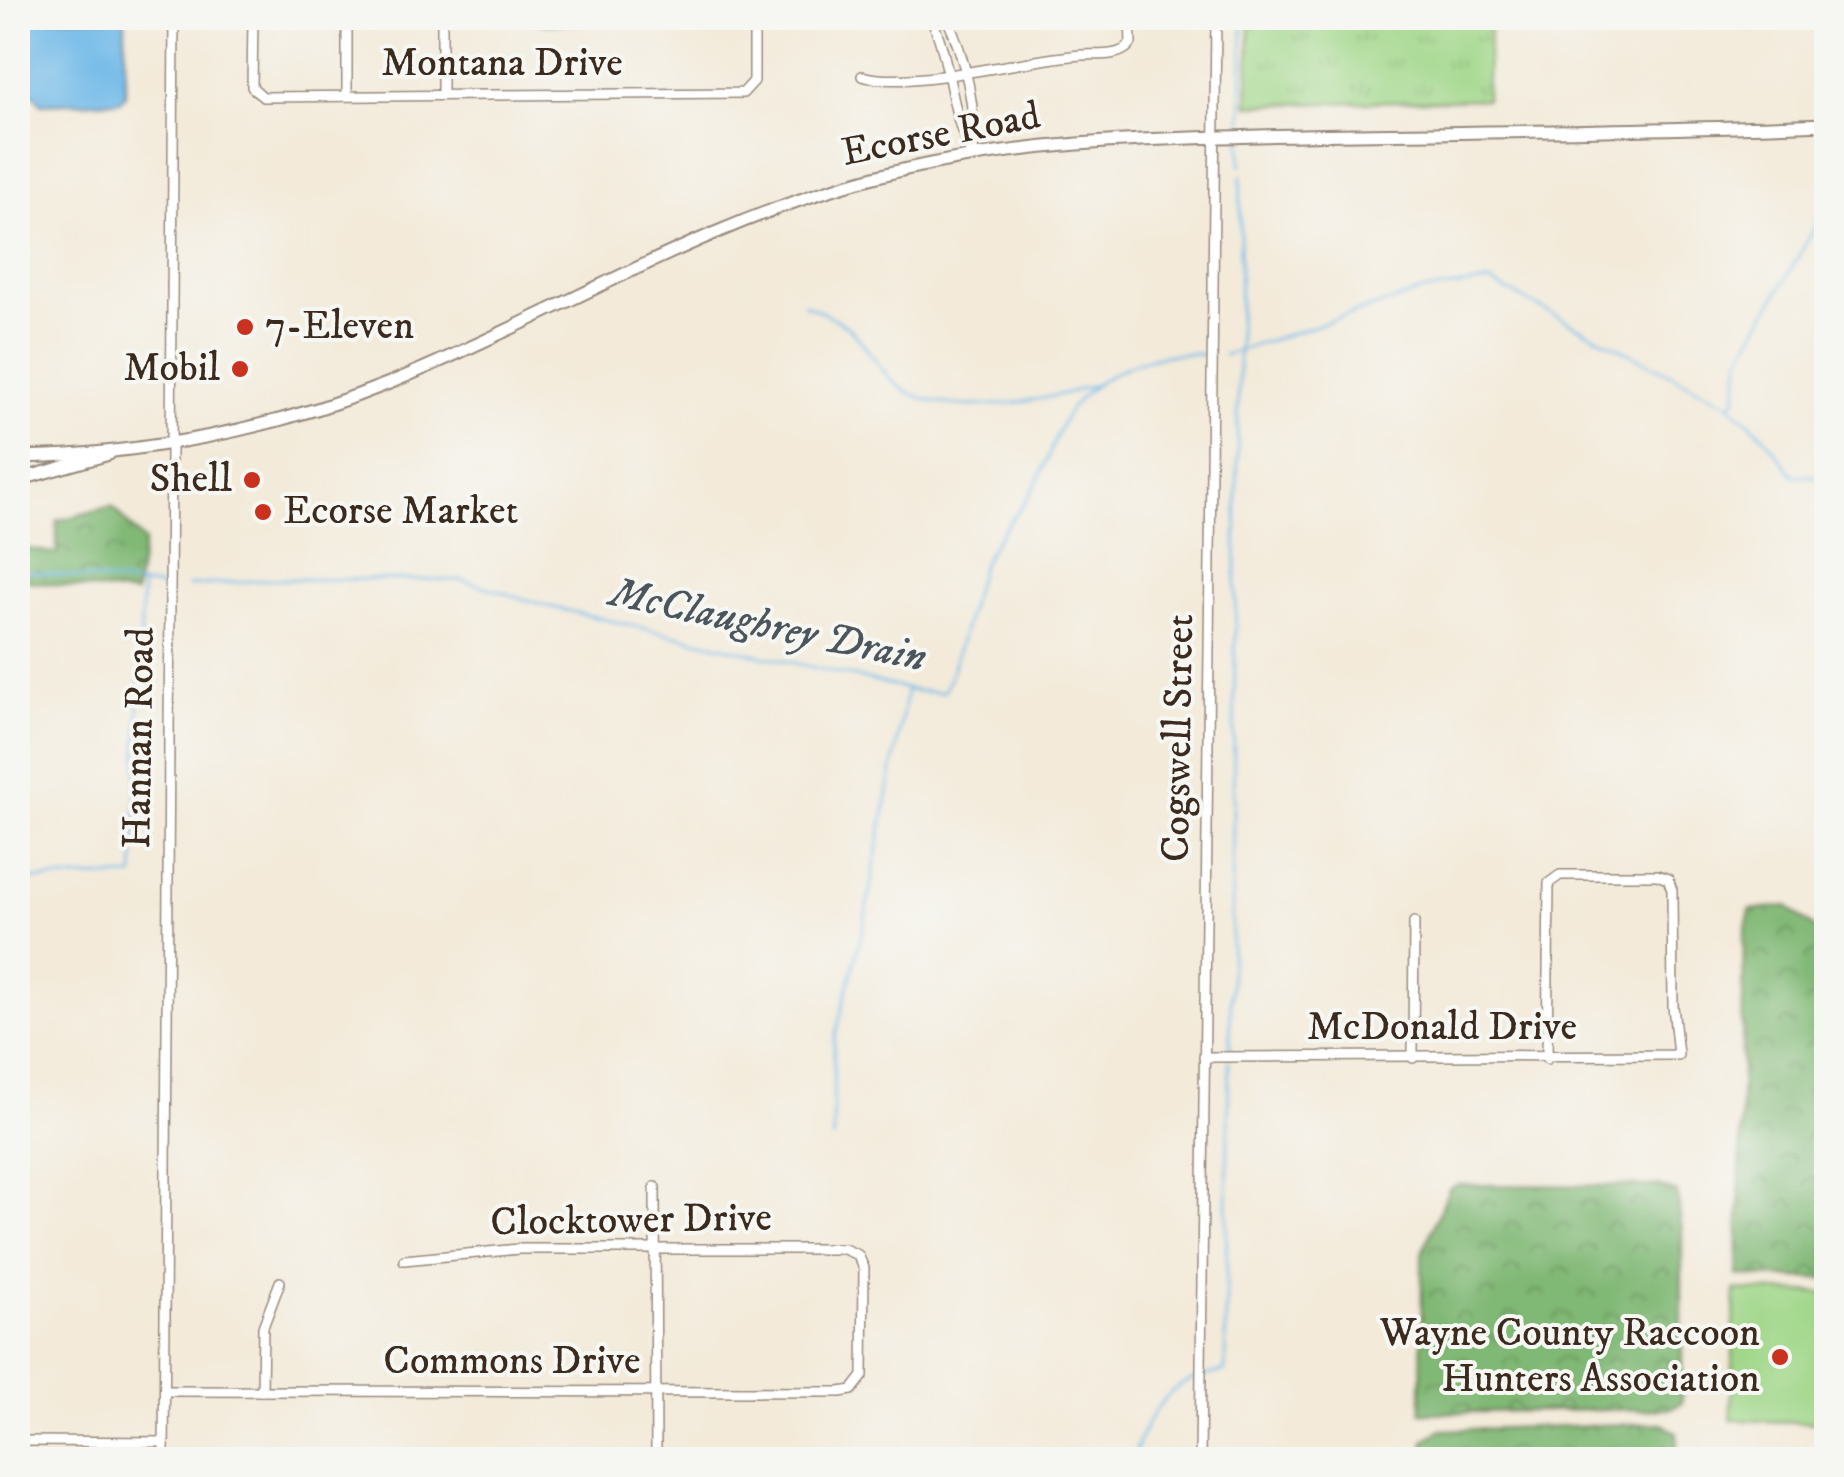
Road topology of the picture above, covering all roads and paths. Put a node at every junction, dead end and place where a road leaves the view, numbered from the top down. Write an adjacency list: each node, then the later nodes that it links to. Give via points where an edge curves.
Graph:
1 (174, 18): 18 (street, Hannan Road)
2 (253, 18): 14 (street, Montana Drive, via 256,94)
3 (347, 18): 14 (street)
4 (442, 18): 13 (street)
5 (754, 18): 13 (street, Montana Drive, via 749,91)
6 (931, 18): 11 (street)
7 (947, 18): 10 (street)
8 (1130, 18): 10 (street, via 1126,51)
9 (1216, 18): 16 (street, Cogswell Street)
10 (963, 70): 11 (street); 17 (street)
11 (949, 73): 12 (street, via 893,81); 17 (street, via 961,135)
12 (862, 76)
13 (442, 95): 14 (street, Montana Drive)
14 (347, 96)
15 (1826, 124): 16 (main road, Ecorse Road)
16 (1215, 138): 17 (main road, Ecorse Road, via 1054,144); 23 (street, Cogswell Street)
17 (973, 156): 18 (main road, Ecorse Road, via 790,201 387,384)
18 (173, 442): 19 (main road, Ecorse Road); 31 (street, Hannan Road)
19 (118, 451): 20 (main road, Ecorse Road); 21 (main road, Ecorse Road)
20 (18, 457)
21 (18, 480)
22 (1414, 922): 24 (street)
23 (1204, 1057): 24 (street, McDonald Drive); 38 (street, Cogswell Street)
24 (1413, 1058): 25 (street, McDonald Drive)
25 (1547, 1059): 25 (street, McDonald Drive, via 1678,1055 1668,879 1560,876 1549,883)
26 (655, 1188): 27 (street)
27 (654, 1249): 28 (street, Clocktower Drive, via 519,1249); 30 (street, Clocktower Drive, via 838,1248 858,1255 864,1268 864,1372); 33 (street)
28 (404, 1260)
29 (280, 1282): 32 (street, via 263,1327)
30 (857, 1386): 33 (street, Commons Drive, via 840,1392)
31 (165, 1390): 32 (street, Commons Drive); 35 (street, Hannan Road)
32 (262, 1391): 33 (street, Commons Drive)
33 (654, 1392): 37 (street)
34 (26, 1441): 35 (street)
35 (164, 1442): 36 (street, Hannan Road)
36 (164, 1460)
37 (656, 1460)
38 (1200, 1460)

